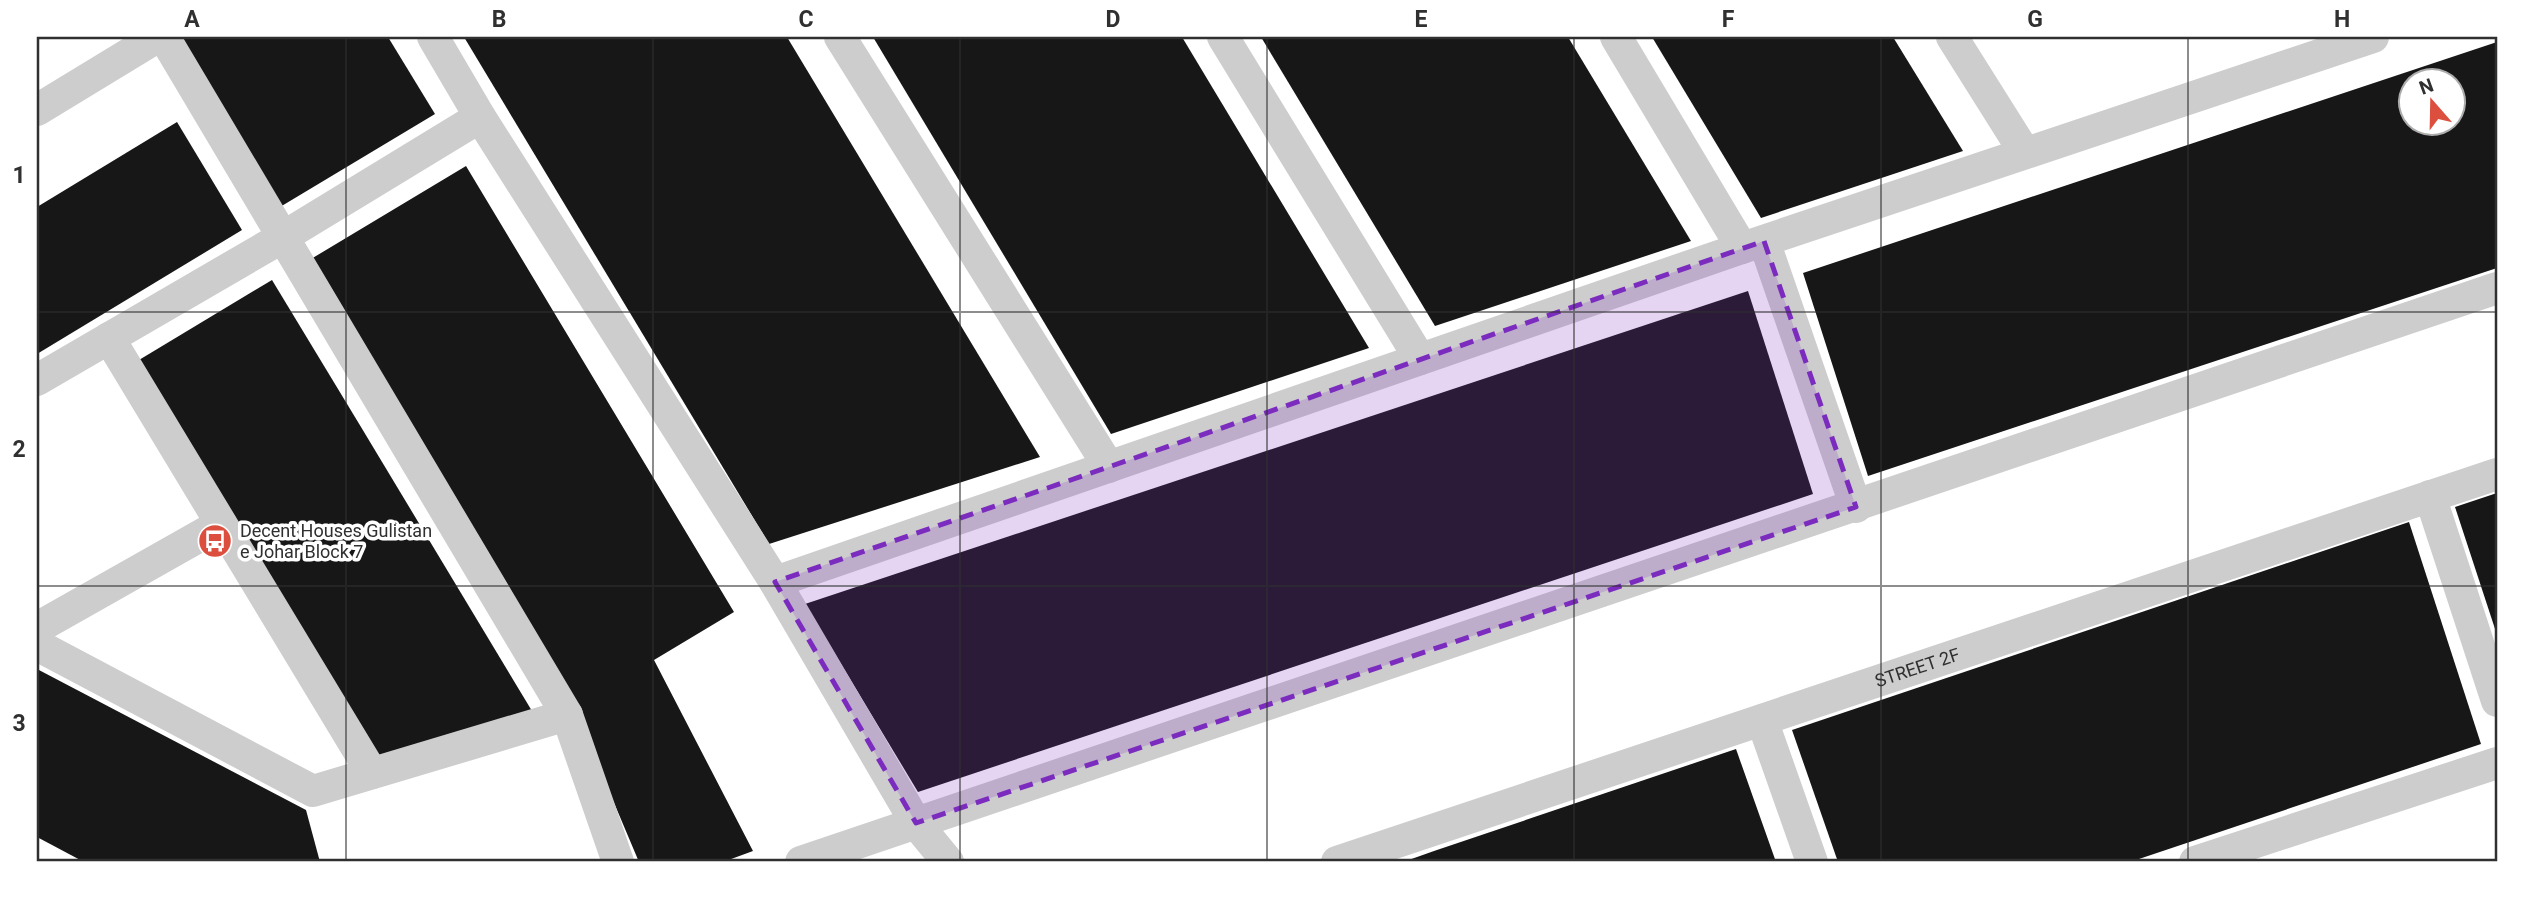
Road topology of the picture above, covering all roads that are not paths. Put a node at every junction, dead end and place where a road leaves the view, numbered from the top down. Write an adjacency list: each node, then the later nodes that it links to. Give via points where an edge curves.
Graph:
1 (157, 37): 9 (street)
2 (164, 37): 12 (street)
3 (433, 37): 10 (street)
4 (840, 37): 18 (street)
5 (1223, 37): 16 (street)
6 (1616, 37): 13 (street)
7 (1952, 37): 11 (street)
8 (2355, 40): 11 (street)
9 (37, 110)
10 (480, 117): 12 (street); 23 (street)
11 (2025, 153): 13 (street)
12 (283, 237): 15 (street); 27 (street)
13 (1753, 244): 16 (street); 21 (street)
14 (2497, 288): 21 (street)
15 (108, 338): 17 (street); 22 (street)
16 (1420, 359): 18 (street)
17 (37, 380)
18 (1109, 467): 23 (street)
19 (2497, 474): 20 (street, STREET 2F)
20 (2430, 496): 26 (street); 28 (street, STREET 2F)
21 (1856, 507): 31 (street)
22 (221, 524): 24 (street); 30 (street)
23 (775, 582): 31 (street)
24 (37, 628)
25 (37, 645): 30 (street, via 313,791)
26 (2497, 701)
27 (567, 715): 30 (street); 32 (street)
28 (1762, 720): 35 (street, STREET 2F); 36 (street)
29 (2497, 763): 37 (street)
30 (372, 773)
31 (916, 823): 33 (street); 34 (street)
32 (618, 862)
33 (801, 862)
34 (948, 862)
35 (1338, 862)
36 (1812, 862)
37 (2195, 862)

